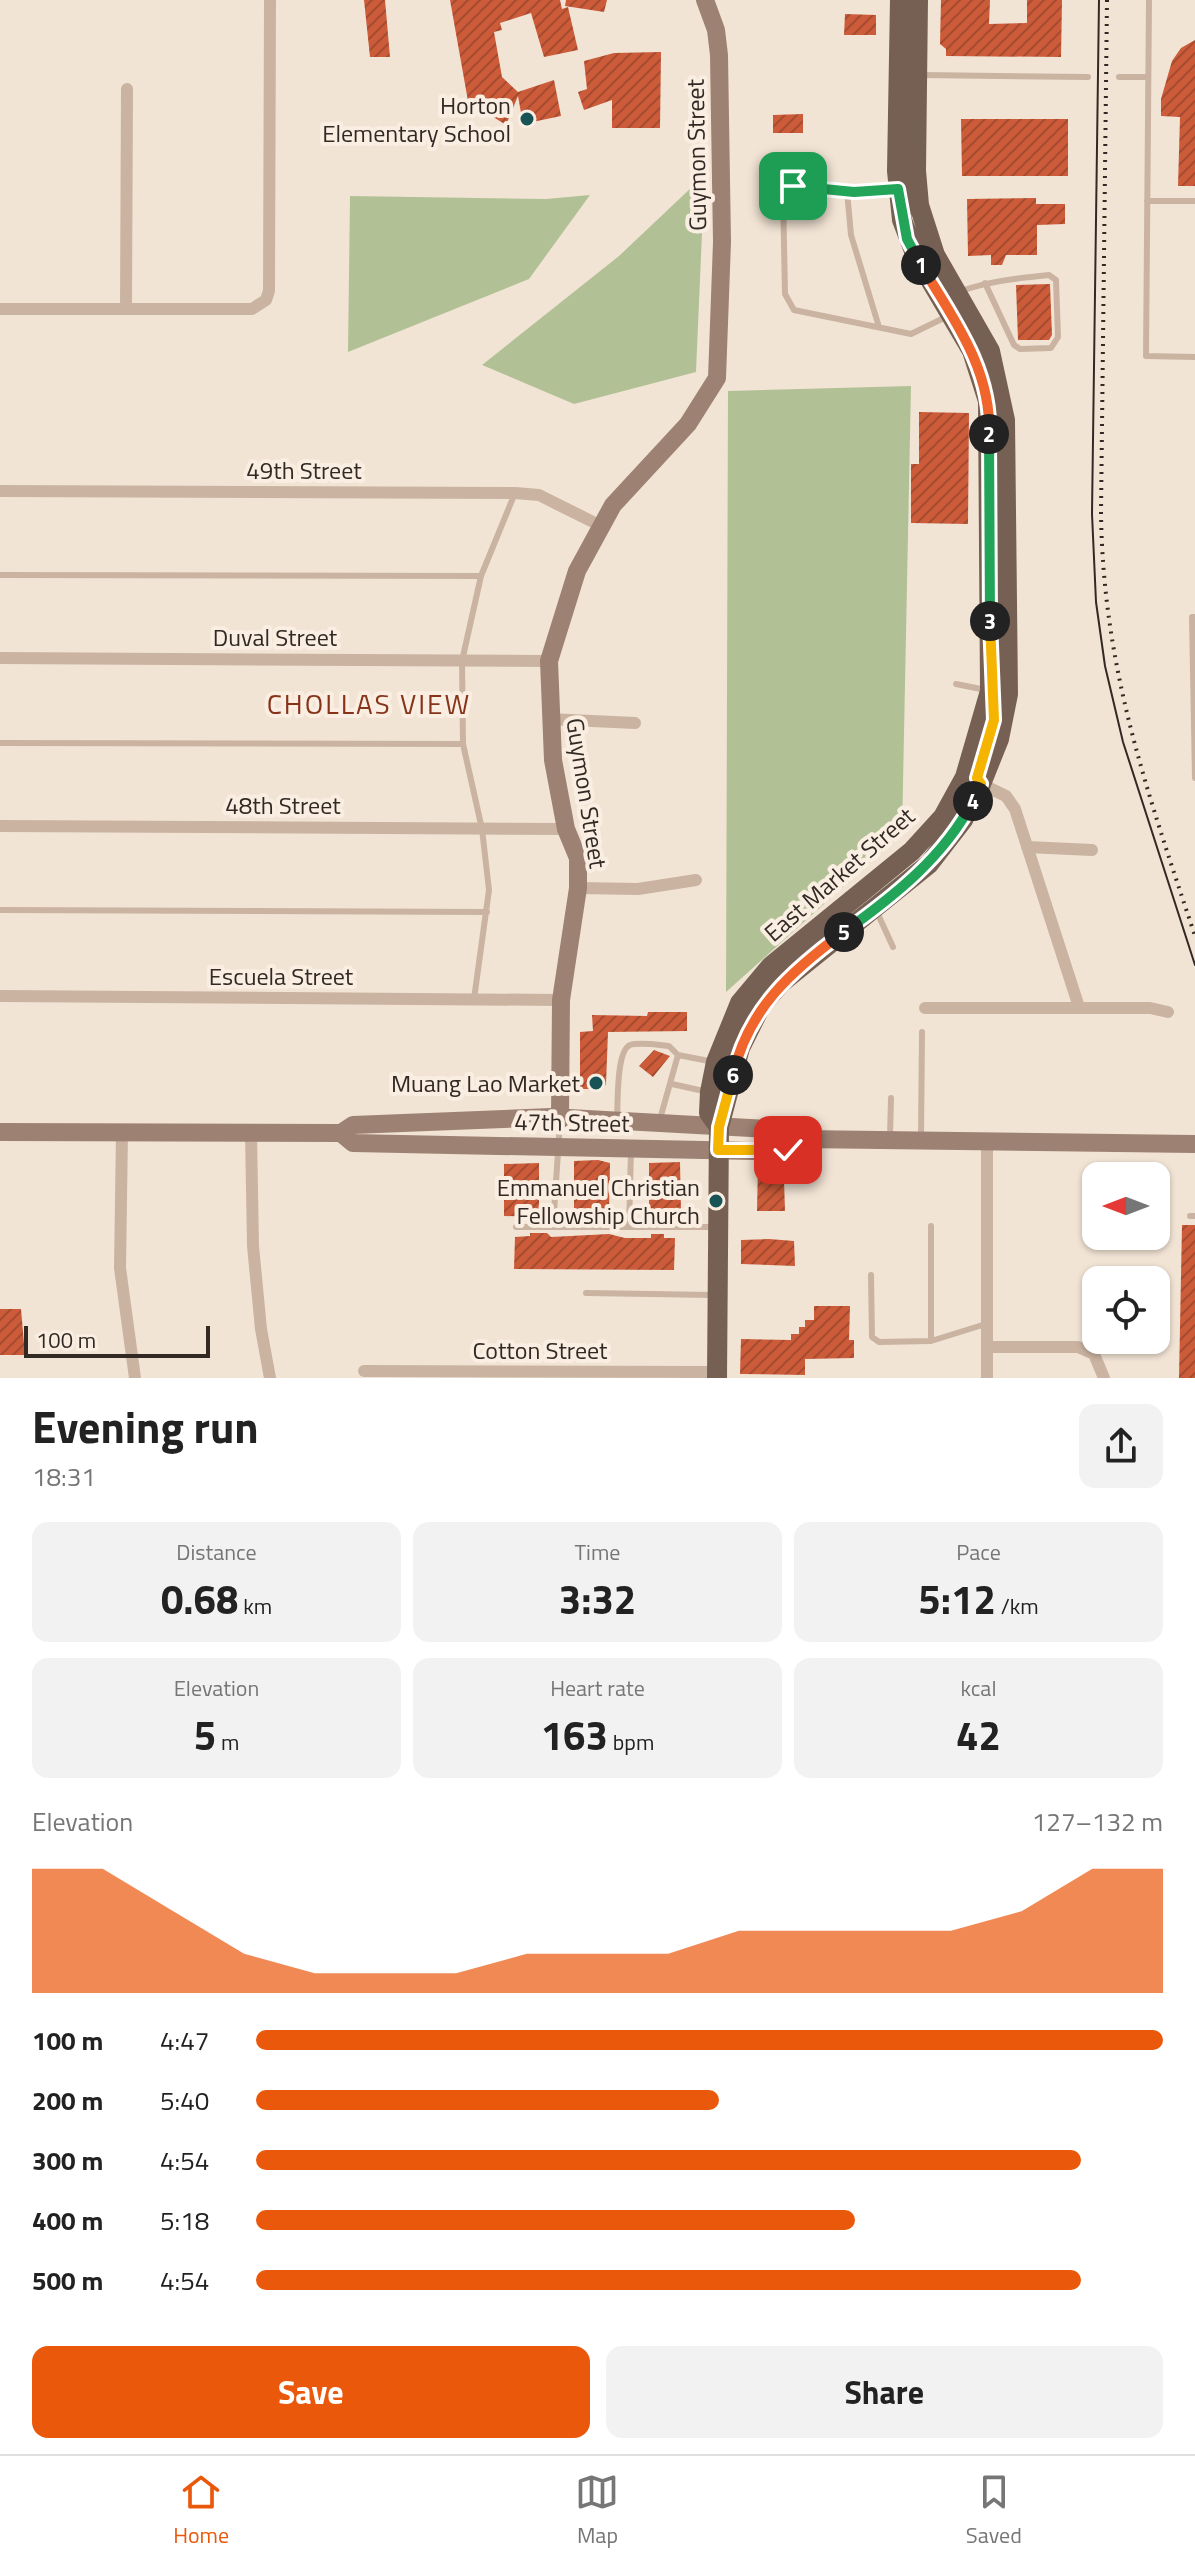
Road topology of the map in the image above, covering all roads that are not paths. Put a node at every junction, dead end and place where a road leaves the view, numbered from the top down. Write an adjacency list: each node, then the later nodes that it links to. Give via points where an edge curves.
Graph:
1 (270, 0): 18 (street, via 266,300 252,309)
2 (705, 0): 24 (main road, Guymon Street, via 719,55 722,258 717,378 688,424 613,505)
3 (900, 0): 6 (main road, East Market Street)
4 (918, 0): 6 (main road, East Market Street)
5 (1149, 0): 9 (lane)
6 (908, 75): 7 (lane); 11 (main road, East Market Street); 16 (main road, East Market Street, via 919,205 935,255)
7 (1088, 77)
8 (1119, 77): 9 (lane)
9 (1148, 77): 13 (lane)
10 (127, 89): 18 (street)
11 (898, 189): 12 (lane); 19 (main road, East Market Street, via 907,239)
12 (847, 191): 20 (lane, via 851,235); 20 (lane, via 793,186 783,194 785,294 794,310)
13 (1147, 201): 14 (lane); 21 (lane, via 1146,356)
14 (1195, 201)
15 (985, 283): 15 (lane, via 1049,275 1056,280 1058,337 1051,348 1014,345); 16 (lane)
16 (958, 293): 40 (main road, East Market Street, via 990,351 1005,420 1008,694 999,739)
17 (0, 309): 18 (street)
18 (126, 309)
19 (951, 314): 20 (lane, via 911,334); 33 (main road, East Market Street, via 972,351 988,401)
20 (879, 327)
21 (1195, 357)
22 (0, 491): 23 (street, 49th Street)
23 (515, 493): 24 (street, 49th Street, via 539,495); 26 (lane)
24 (601, 526): 30 (main road, Guymon Street, via 577,571)
25 (0, 575): 26 (lane)
26 (481, 576): 29 (lane)
27 (1195, 617): 31 (lane)
28 (0, 658): 29 (street, Duval Street)
29 (462, 661): 30 (street, Duval Street); 38 (lane)
30 (549, 661): 34 (main road, Guymon Street)
31 (1194, 674): 36 (lane)
32 (956, 684): 33 (lane)
33 (990, 691): 40 (main road, via 994,720 977,778); 60 (main road, East Market Street, via 965,777 943,817 912,851 771,966 740,1003)
34 (549, 719): 35 (street); 43 (main road, Guymon Street)
35 (635, 723)
36 (1194, 736): 39 (lane)
37 (0, 743): 38 (lane)
38 (463, 744): 42 (lane)
39 (1195, 778)
40 (981, 784): 44 (street, via 1006,796); 48 (main road, East Market Street, via 963,820 929,864)
41 (0, 826): 42 (street, 48th Street)
42 (482, 829): 43 (street, 48th Street); 50 (lane)
43 (566, 829): 47 (main road, Guymon Street, via 578,858)
44 (1027, 847): 45 (street); 55 (street)
45 (1092, 850)
46 (696, 880): 47 (street, via 638,889)
47 (578, 888): 54 (main road, Guymon Street)
48 (876, 909): 51 (lane); 67 (main road, East Market Street, via 815,954 761,1006 740,1048)
49 (0, 910): 50 (lane)
50 (487, 912): 53 (lane)
51 (893, 947)
52 (0, 996): 53 (street, Escuela Street)
53 (474, 999): 54 (street, Escuela Street)
54 (561, 1000): 64 (main road, Guymon Street)
55 (1079, 1007): 56 (street); 57 (street)
56 (925, 1008)
57 (1168, 1012)
58 (922, 1032): 74 (lane)
59 (678, 1055): 60 (lane); 61 (lane); 65 (lane, via 669,1046 632,1044 625,1049)
60 (716, 1062): 62 (main road, East Market Street)
61 (672, 1084): 62 (lane); 66 (lane)
62 (710, 1092): 67 (main road, East Market Street, via 709,1113)
63 (891, 1098): 73 (lane)
64 (560, 1118): 65 (main road, 47th Street); 71 (main road, 47th Street, via 353,1125); 77 (lane)
65 (617, 1120): 66 (main road, 47th Street)
66 (659, 1122): 67 (main road, 47th Street)
67 (719, 1127): 72 (main road, 47th Street, via 787,1130); 79 (main road, East Market Street)
68 (0, 1132): 69 (main road, 47th Street)
69 (122, 1132): 70 (main road, 47th Street); 93 (street, via 120,1268)
70 (251, 1133): 71 (main road, 47th Street); 94 (street, via 253,1246)
71 (341, 1133): 77 (main road, 47th Street, via 353,1143)
72 (801, 1139): 73 (main road, 47th Street); 79 (main road, 47th Street, via 788,1150)
73 (890, 1140): 74 (main road, 47th Street)
74 (921, 1141): 75 (main road, 47th Street)
75 (987, 1143): 76 (main road, 47th Street); 88 (street)
76 (1195, 1144)
77 (558, 1145): 78 (main road, 47th Street); 82 (lane)
78 (631, 1148): 79 (main road, 47th Street); 83 (lane)
79 (718, 1150): 84 (main road, East Market Street)
80 (931, 1226): 89 (lane)
81 (516, 1227): 82 (lane)
82 (553, 1227): 83 (lane)
83 (629, 1227): 84 (lane)
84 (718, 1227): 87 (main road, East Market Street)
85 (871, 1275): 89 (lane, via 872,1337 879,1342)
86 (586, 1293): 87 (lane)
87 (717, 1295): 92 (main road, East Market Street)
88 (989, 1323): 89 (lane); 90 (street)
89 (931, 1341)
90 (989, 1347): 95 (street); 96 (street, via 1078,1347 1094,1354)
91 (364, 1371): 92 (street, Cotton Street)
92 (717, 1375)
93 (135, 1378)
94 (270, 1378)
95 (987, 1378)
96 (1104, 1378)

